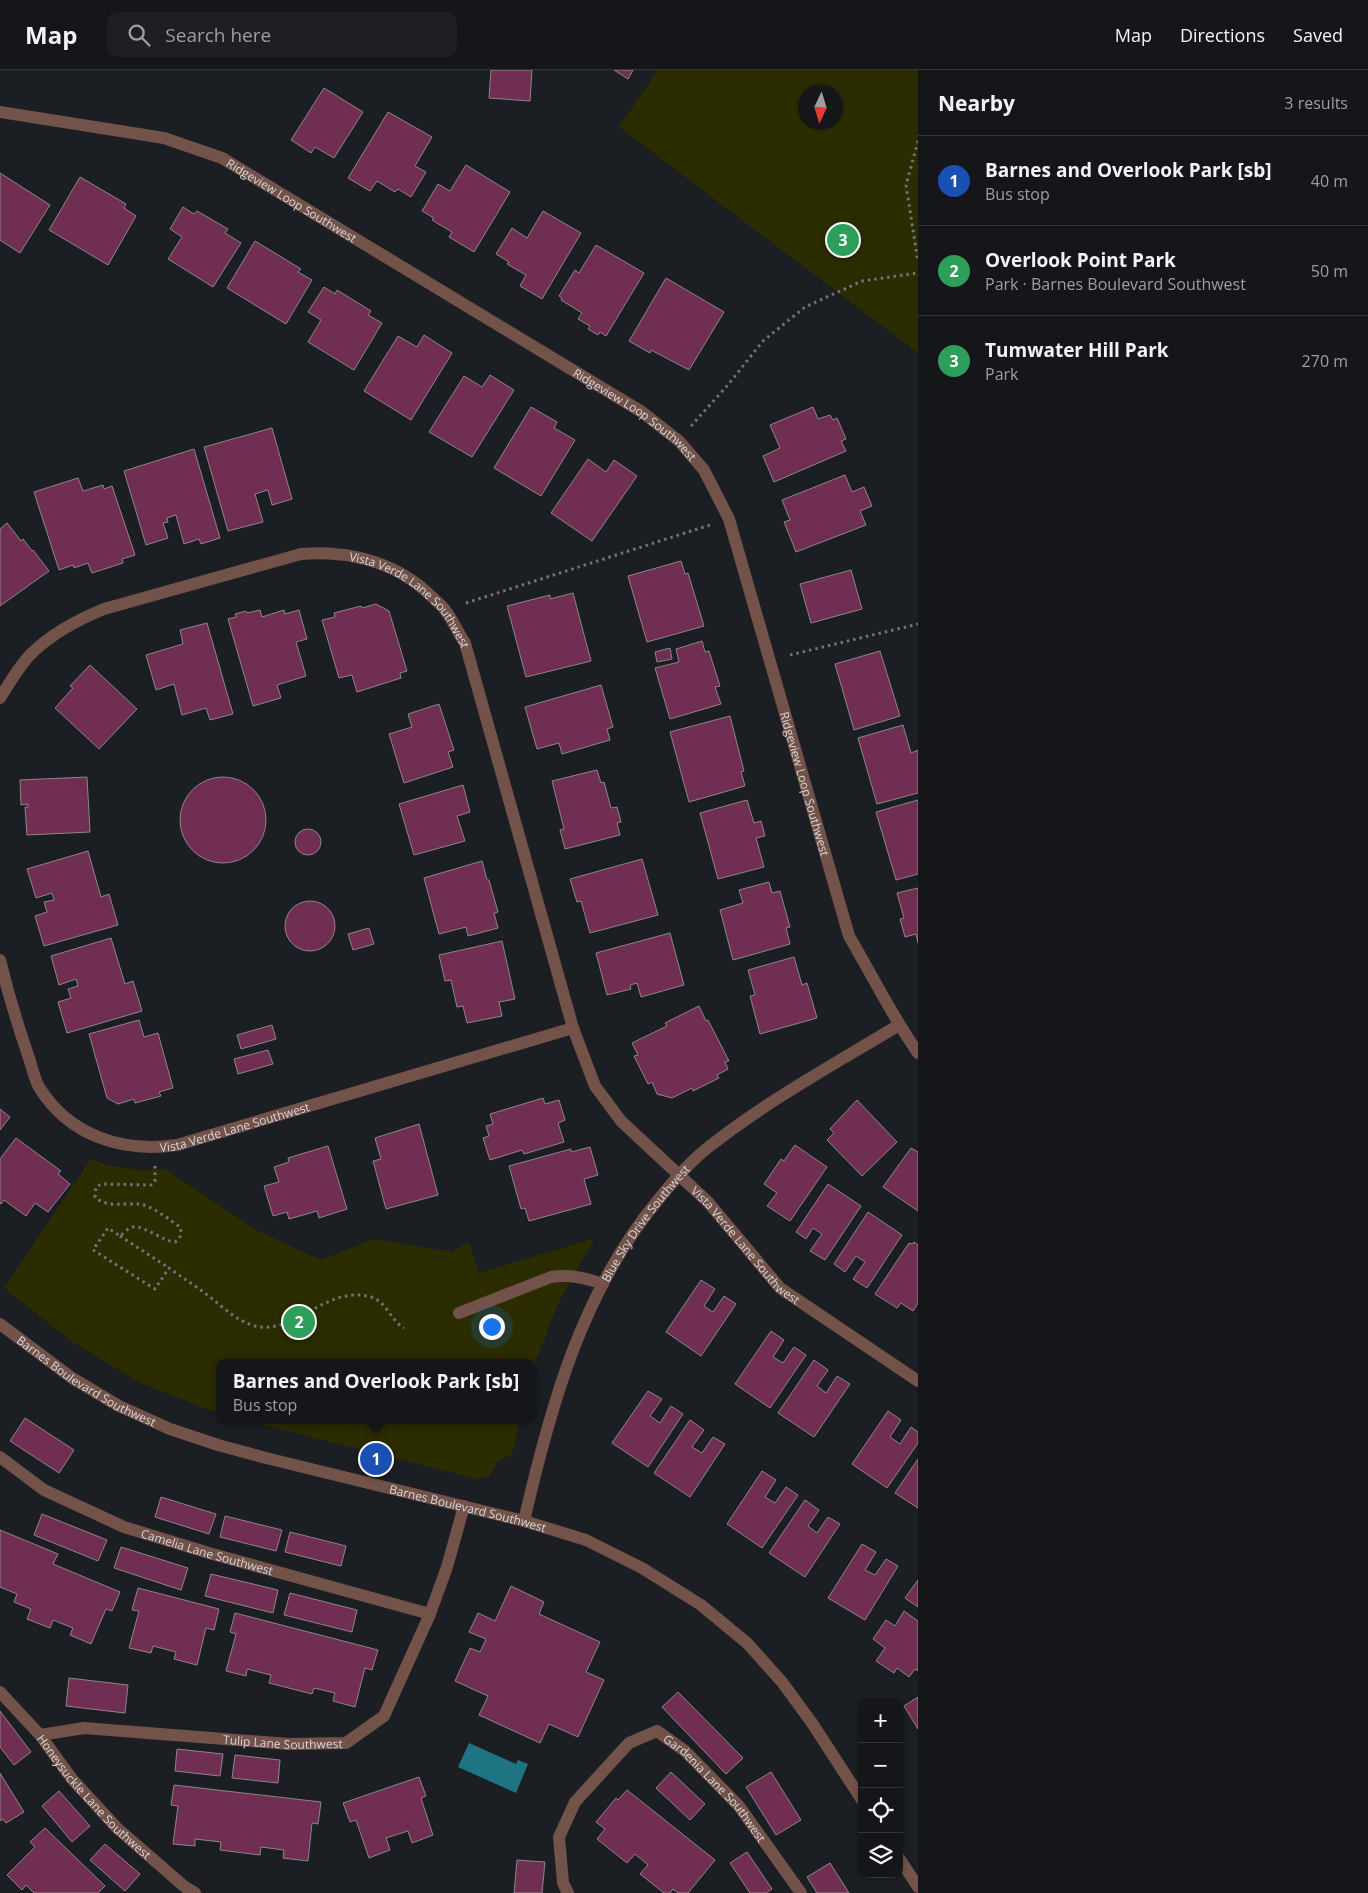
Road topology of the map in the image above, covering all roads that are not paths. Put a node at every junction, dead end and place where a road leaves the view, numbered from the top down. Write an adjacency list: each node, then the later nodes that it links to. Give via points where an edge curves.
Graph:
1 (0, 112): 4 (street, Ridgeview Loop Southwest, via 164,138 222,158 642,412 679,441 704,470 729,519 849,936)
2 (0, 698): 5 (street, Vista Verde Lane Southwest, via 30,654 77,620 104,609 301,554 339,554 389,566 420,586 445,610 465,644)
3 (0, 960): 5 (street, Vista Verde Lane Southwest, via 39,1086 55,1107 76,1125 98,1138 125,1145 156,1148 177,1145)
4 (898, 1025): 6 (street, Ridgeview Loop Southwest); 7 (street, Blue Sky Drive Southwest, via 772,1101 713,1144)
5 (573, 1028): 7 (street, Vista Verde Lane Southwest, via 595,1086 621,1121)
6 (918, 1053)
7 (678, 1176): 8 (street, Blue Sky Drive Southwest, via 625,1245); 11 (street, Vista Verde Lane Southwest, via 708,1202 780,1288)
8 (603, 1284): 9 (street, via 566,1274 551,1277); 14 (street, Blue Sky Drive Southwest, via 578,1336 555,1402)
9 (459, 1313)
10 (0, 1324): 13 (street, Barnes Boulevard Southwest, via 72,1378 119,1406 170,1429 266,1458)
11 (918, 1381)
12 (0, 1457): 15 (street, Camelia Lane Southwest, via 44,1490 124,1527)
13 (464, 1506): 14 (street, Barnes Boulevard Southwest); 15 (street, Tulip Lane Southwest)
14 (524, 1521): 18 (street, Barnes Boulevard Southwest, via 586,1540 642,1568 701,1605 747,1643 782,1682)
15 (430, 1614): 17 (street, Tulip Lane Southwest, via 384,1716 346,1743 289,1744 84,1728)
16 (0, 1692): 17 (street, Honeysuckle Lane Southwest)
17 (40, 1735): 21 (street, Honeysuckle Lane Southwest, via 72,1779 117,1828)
18 (858, 1794)
19 (903, 1864): 20 (street)
20 (918, 1887)
21 (195, 1893)
22 (568, 1893): 23 (street, Gardenia Lane Southwest, via 560,1863 560,1837 575,1802 629,1743 657,1731 684,1751 739,1806)
23 (801, 1893)

